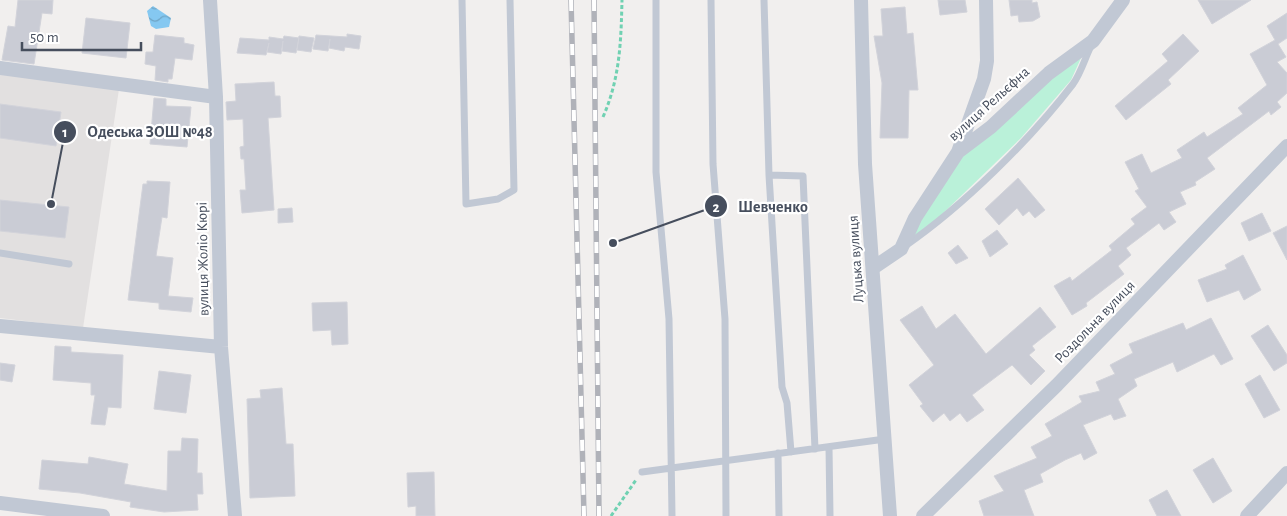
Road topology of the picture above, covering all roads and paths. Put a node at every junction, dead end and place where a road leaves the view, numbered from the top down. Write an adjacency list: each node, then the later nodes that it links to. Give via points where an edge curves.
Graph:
1 (210, 0): 13 (street, вулиця Жоліо Кюрі)
2 (462, 0): 3 (lane, via 466,204 498,198 514,190)
3 (510, 0)
4 (622, 0): 14 (path, via 616,84)
5 (656, 0): 30 (lane, via 656,172 669,319)
6 (711, 0): 29 (lane, via 713,164 725,319)
7 (764, 0): 17 (lane)
8 (862, 0): 21 (street, Луцька вулиця, via 865,164)
9 (986, 0): 16 (street, via 987,61 984,79)
10 (1123, 0): 11 (street, вулиця Рельєфна)
11 (1093, 41): 16 (street, вулиця Рельєфна, via 1049,73 991,127); 18 (lane, via 1074,82 1022,142 934,226)
12 (0, 68): 13 (street)
13 (216, 97): 23 (street, вулиця Жоліо Кюрі)
14 (603, 118)
15 (1287, 146): 42 (street, Роздольна вулиця, via 1057,385)
16 (958, 152): 18 (street, вулиця Рельєфна, via 915,218)
17 (769, 175): 26 (lane, via 803,176); 27 (lane, via 782,387 787,403)
18 (901, 249): 21 (street)
19 (0, 252): 20 (lane)
20 (69, 264)
21 (873, 268): 24 (street, Луцька вулиця)
22 (0, 326): 23 (street)
23 (221, 347): 35 (street, вулиця Жоліо Кюрі)
24 (885, 439): 25 (lane); 41 (street, Луцька вулиця)
25 (829, 447): 26 (lane); 40 (lane)
26 (815, 449): 27 (lane)
27 (791, 452): 28 (lane)
28 (778, 453): 29 (lane); 39 (lane)
29 (726, 460): 30 (lane); 38 (lane)
30 (672, 467): 31 (lane); 37 (lane)
31 (642, 472): 36 (path)
32 (1287, 473): 43 (street)
33 (0, 503): 34 (street)
34 (102, 516)
35 (235, 516)
36 (611, 516)
37 (672, 516)
38 (726, 516)
39 (779, 516)
40 (830, 516)
41 (890, 516)
42 (923, 516)
43 (1248, 516)

